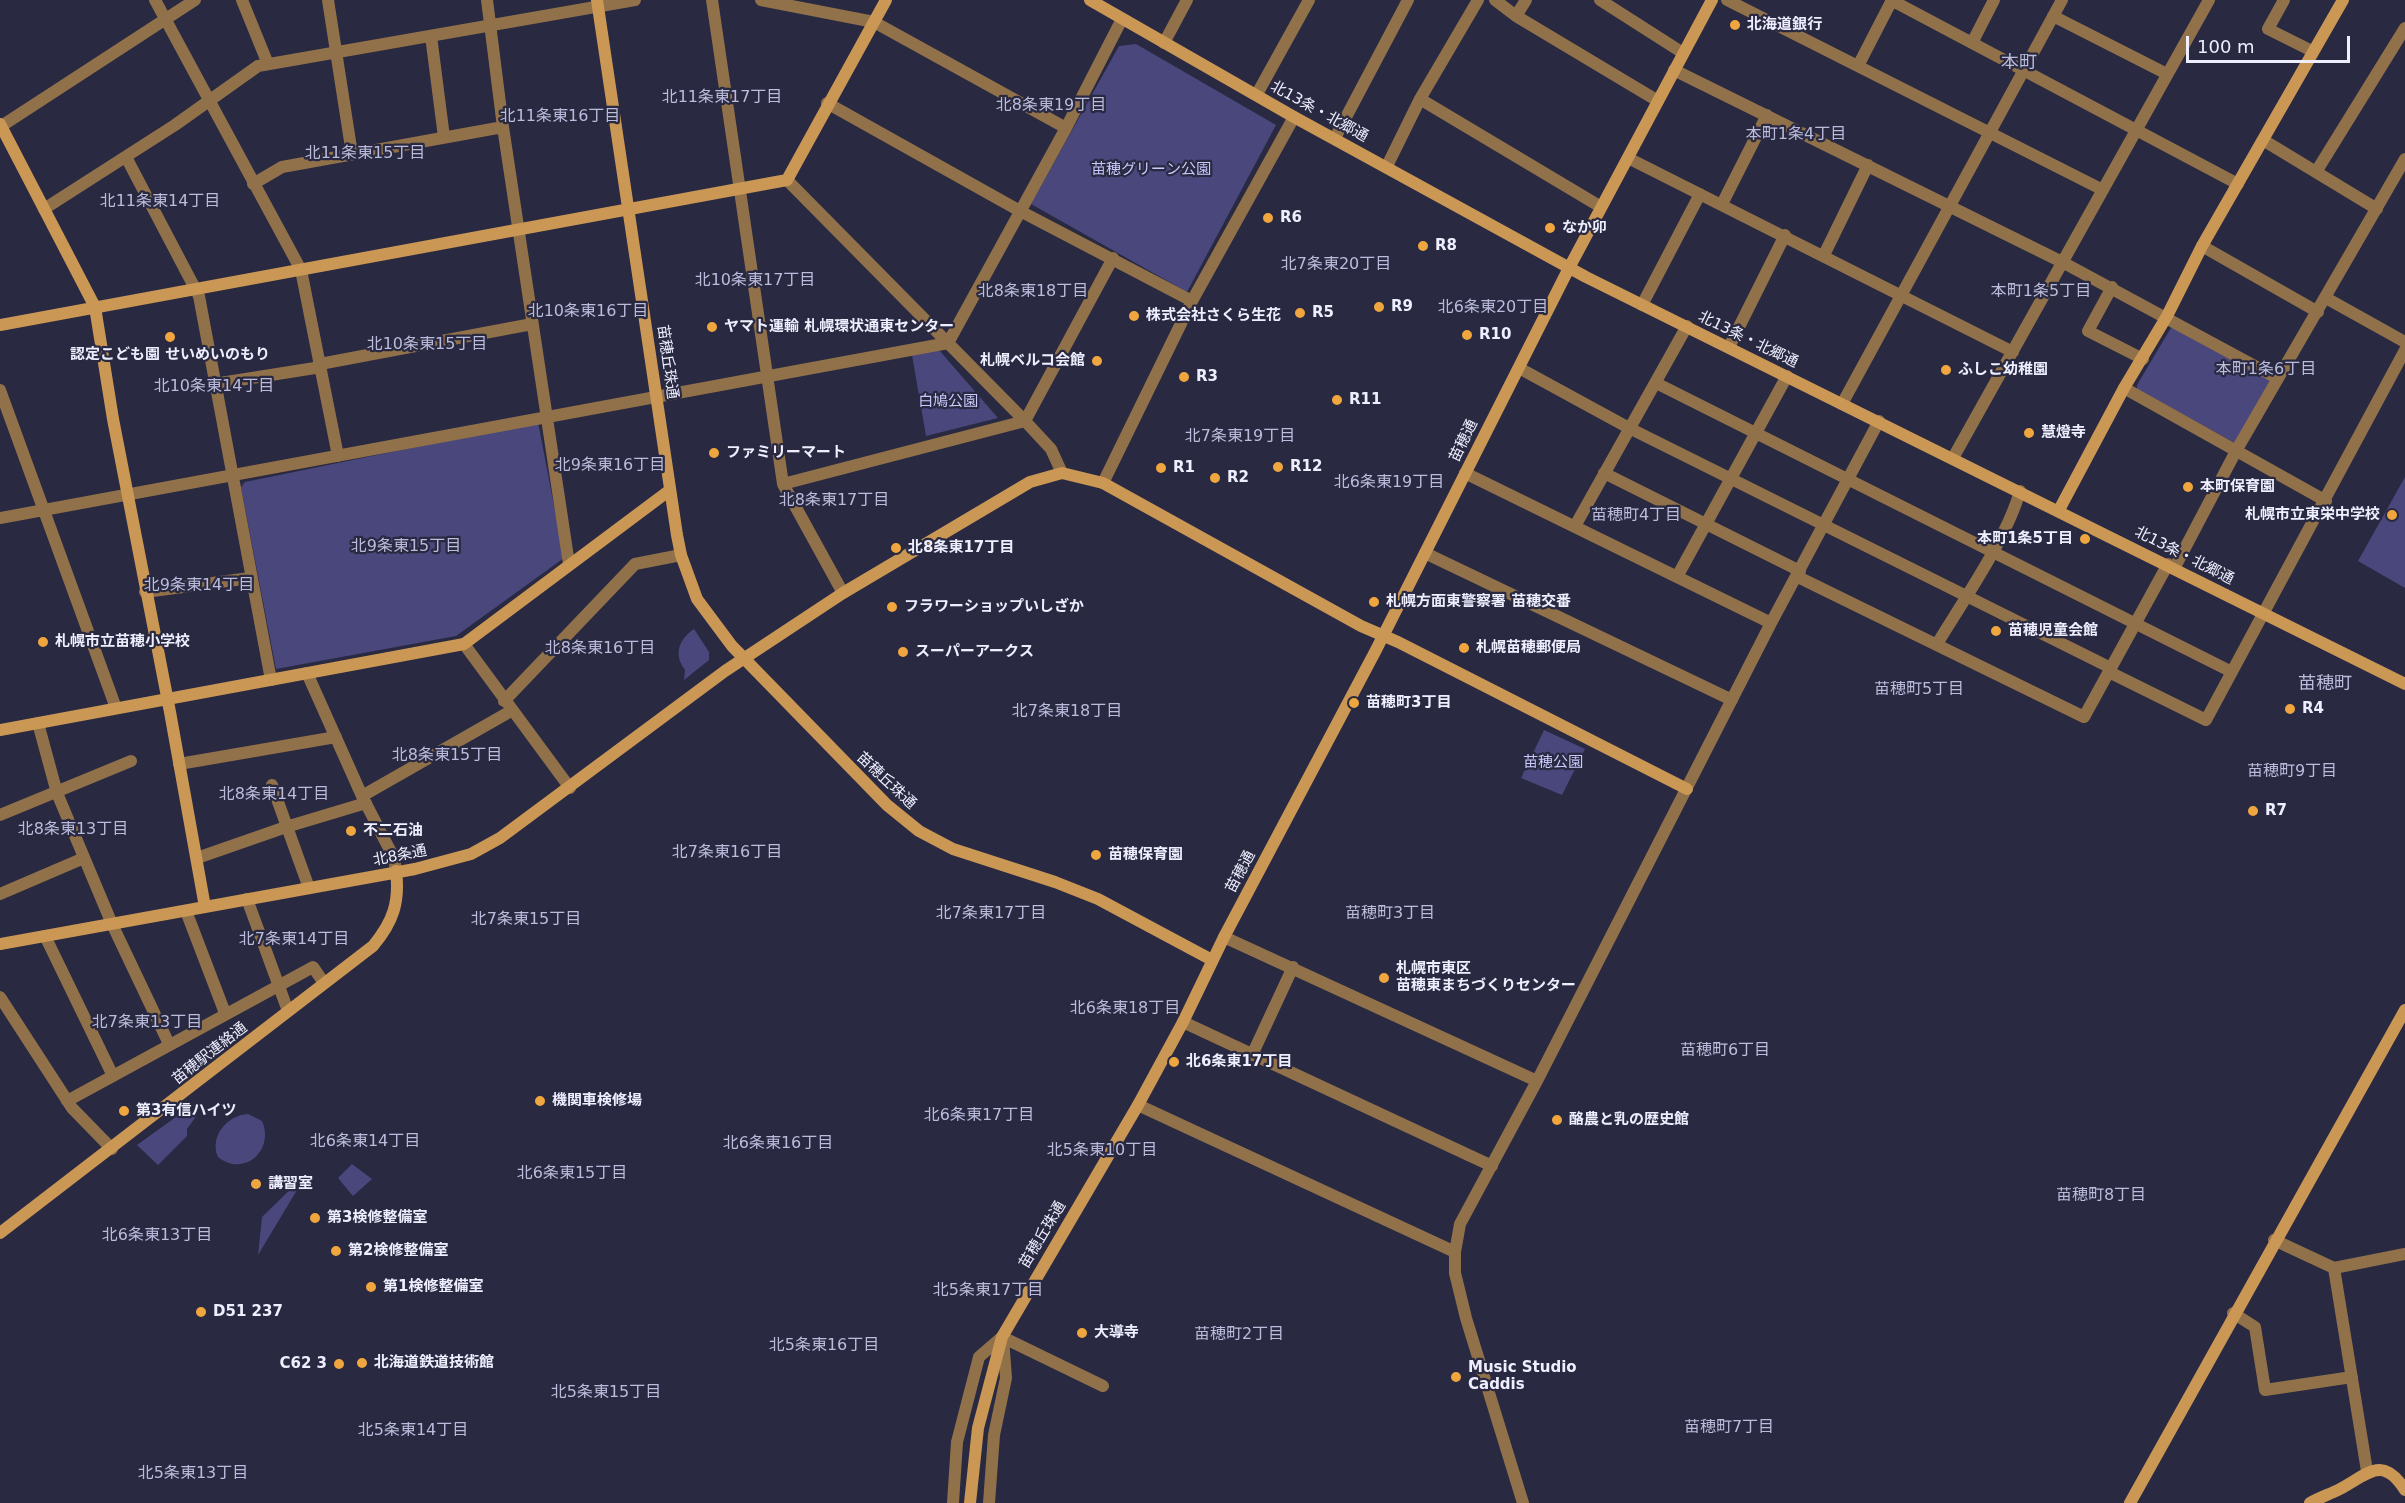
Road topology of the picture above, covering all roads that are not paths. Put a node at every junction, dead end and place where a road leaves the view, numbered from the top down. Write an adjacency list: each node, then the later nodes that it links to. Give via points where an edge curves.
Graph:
1 (155, 0): 29 (street)
2 (195, 0): 29 (street)
3 (242, 0): 40 (street)
4 (328, 0): 38 (street)
5 (487, 0): 32 (street)
6 (635, 0): 26 (street)
7 (712, 0): 70 (street)
8 (761, 0): 31 (street)
9 (886, 0): 31 (street)
10 (1090, 0): 30 (street, 北13条・北郷通)
11 (1187, 0): 36 (street)
12 (1309, 0): 45 (street)
13 (1408, 0): 58 (street)
14 (1478, 0): 46 (street)
15 (1495, 0): 27 (street)
16 (1526, 0): 27 (street)
17 (1600, 0): 39 (street)
18 (1712, 0): 39 (street, 苗穂通)
19 (1727, 0): 41 (street)
20 (1891, 0): 35 (street); 41 (street)
21 (1994, 0): 35 (street)
22 (2062, 0): 28 (street)
23 (2208, 0): 44 (street)
24 (2284, 0): 37 (street, via 2268,29)
25 (2343, 0): 37 (street)
26 (598, 3): 32 (street); 77 (street, 苗穂丘珠通)
27 (1516, 16): 48 (street)
28 (2053, 16): 42 (street); 44 (street)
29 (165, 19): 47 (street); 52 (street)
30 (1122, 19): 36 (street, 北13条・北郷通); 54 (street)
31 (874, 22): 49 (street); 54 (street)
32 (490, 26): 34 (street); 53 (street)
33 (2405, 28): 66 (street)
34 (430, 36): 38 (street); 57 (street)
35 (1972, 41): 42 (street)
36 (1164, 43): 45 (street, 北13条・北郷通)
37 (2312, 51): 59 (street)
38 (337, 52): 40 (street); 60 (street)
39 (1683, 53): 43 (street, 苗穂通)
40 (268, 64): 47 (street, via 258,66)
41 (1858, 66): 56 (street)
42 (2024, 69): 55 (street); 56 (street)
43 (1674, 70): 48 (street, 苗穂通); 50 (street)
44 (2167, 74): 55 (street)
45 (1257, 94): 51 (street, 北13条・北郷通)
46 (1420, 99): 65 (street); 75 (street)
47 (210, 101): 61 (street); 68 (street)
48 (1658, 101): 62 (street, 苗穂通)
49 (827, 103): 67 (street); 79 (street)
50 (1767, 114): 64 (street); 73 (street)
51 (1294, 117): 58 (street, 北13条・北郷通); 92 (street)
52 (0, 126): 76 (street)
53 (503, 126): 57 (street); 80 (street)
54 (1066, 128): 79 (street)
55 (2136, 130): 69 (street); 71 (street)
56 (1989, 132): 71 (street); 74 (street)
57 (444, 137): 60 (street)
58 (1335, 138): 65 (street, 北13条・北郷通)
59 (2263, 140): 66 (street); 69 (street)
60 (352, 154): 68 (street, via 282,167)
61 (126, 157): 76 (street); 89 (street)
62 (1628, 158): 72 (street); 75 (street, 苗穂通)
63 (2405, 159): 78 (street)
64 (1868, 165): 74 (street); 83 (street)
65 (1387, 166): 86 (street, 北13条・北郷通)
66 (2316, 172): 78 (street)
67 (787, 180): 70 (street); 101 (street)
68 (253, 184): 87 (street)
69 (2238, 184): 82 (street)
70 (738, 189): 77 (street); 109 (street)
71 (2103, 190): 85 (street)
72 (1700, 194): 73 (street); 93 (street)
73 (1722, 204): 81 (street)
74 (1951, 206): 85 (street); 90 (street)
75 (1601, 207): 86 (street, 苗穂通)
76 (44, 209): 94 (street)
77 (629, 209): 80 (street); 115 (street, 苗穂丘珠通)
78 (2377, 209): 91 (street)
79 (1020, 211): 84 (street); 101 (street)
80 (520, 230): 87 (street); 97 (street)
81 (1785, 235): 83 (street); 102 (street)
82 (2202, 246): 95 (street); 96 (street)
83 (1824, 255): 90 (street)
84 (1113, 258): 92 (street); 118 (street)
85 (2064, 263): 88 (street); 104 (street)
86 (1569, 268): 93 (street, 北13条・北郷通); 107 (street, 苗穂通)
87 (301, 270): 89 (street); 106 (street)
88 (2112, 287): 96 (street); 105 (street, via 2088,331)
89 (195, 288): 94 (street); 112 (street)
90 (1902, 295): 104 (street); 116 (street)
91 (2325, 298): 95 (street); 100 (street)
92 (1192, 301): 131 (street)
93 (1642, 305): 99 (street, 北13条・北郷通)
94 (95, 307): 98 (street); 135 (street)
95 (2318, 312): 110 (street)
96 (2167, 316): 105 (street); 110 (street)
97 (532, 324): 106 (street); 117 (street)
98 (0, 325)
99 (1687, 326): 102 (street, 北13条・北郷通); 111 (street)
100 (2405, 342)
101 (948, 343): 109 (street); 118 (street)
102 (1729, 347): 108 (street, 北13条・北郷通)
103 (2405, 350): 136 (street)
104 (2013, 352): 124 (street)
105 (2143, 359): 113 (street)
106 (320, 364): 112 (street, via 315,368); 123 (street)
107 (1519, 368): 120 (street); 125 (street, 苗穂通)
108 (1787, 376): 116 (street, 北13条・北郷通); 121 (street)
109 (765, 377): 115 (street); 132 (street)
110 (2277, 378): 122 (street)
111 (1656, 383): 120 (street); 121 (street)
112 (214, 384): 128 (street)
113 (2124, 388): 122 (street); 138 (street)
114 (0, 391): 137 (street)
115 (657, 397): 117 (street); 133 (street, 苗穂丘珠通)
116 (1842, 404): 119 (street, 北13条・北郷通)
117 (547, 417): 123 (street); 146 (street)
118 (1025, 421): 126 (street, via 1051,449); 132 (street)
119 (1879, 421): 124 (street, 北13条・北郷通); 129 (street)
120 (1629, 428): 127 (street); 130 (street)
121 (1756, 434): 129 (street); 130 (street)
122 (2236, 451): 136 (street); 147 (street)
123 (338, 456): 128 (street)
124 (1953, 458): 134 (street, 北13条・北郷通)
125 (1465, 472): 142 (street); 144 (street, 苗穂通)
126 (1062, 473): 131 (street); 152 (street, 北8条通, via 1030,482)
127 (1604, 473): 141 (street); 142 (street)
128 (232, 475): 135 (street); 150 (street)
129 (1848, 479): 140 (street); 143 (street)
130 (1731, 480): 140 (street); 141 (street)
131 (1103, 483): 157 (street)
132 (783, 484): 152 (street)
133 (670, 490): 145 (street, 苗穂丘珠通); 146 (street)
134 (2020, 490): 138 (street, 北13条・北郷通); 143 (street)
135 (129, 494): 137 (street); 151 (street)
136 (2326, 501): 154 (street)
137 (45, 510): 139 (street); 169 (street)
138 (2059, 510): 147 (street, 北13条・北郷通)
139 (0, 518)
140 (1824, 524): 148 (street); 153 (street)
141 (1705, 525): 148 (street); 149 (street)
142 (1575, 526): 149 (street)
143 (1991, 550): 153 (street); 156 (street)
144 (1425, 553): 157 (street, 苗穂通); 167 (street)
145 (681, 555): 160 (street, 苗穂丘珠通, via 698,598); 168 (street, via 635,564)
146 (569, 564): 158 (street)
147 (2171, 566): 154 (street, 北13条・北郷通); 156 (street)
148 (1799, 574): 155 (street); 159 (street)
149 (1678, 575): 155 (street)
150 (250, 578): 151 (street); 164 (street)
151 (145, 592): 166 (street)
152 (843, 593): 160 (street, 北8条通)
153 (1966, 595): 159 (street); 161 (street)
154 (2264, 613): 162 (street); 165 (street, 北13条・北郷通)
155 (1772, 623): 167 (street)
156 (2136, 624): 161 (street); 162 (street)
157 (1381, 636): 177 (street); 192 (street, 苗穂通)
158 (464, 644): 163 (street); 168 (street)
159 (1937, 645): 161 (street, via 2084,717)
160 (746, 659): 176 (street, 北8条通); 194 (street, 苗穂丘珠通, via 887,805 919,831 953,849 1098,899)
161 (2110, 670): 162 (street, via 2206,720)
162 (2232, 672)
163 (308, 673): 164 (street); 172 (street)
164 (271, 680): 166 (street)
165 (2405, 684)
166 (167, 698): 169 (street); 174 (street)
167 (1732, 700): 177 (street)
168 (507, 706): 176 (street); 179 (street)
169 (116, 708): 170 (street)
170 (38, 723): 171 (street); 178 (street)
171 (0, 730)
172 (336, 737): 174 (street); 179 (street)
173 (131, 761): 178 (street)
174 (179, 764): 183 (street)
175 (272, 785): 181 (street)
176 (570, 788): 184 (street, 北8条通, via 471,854)
177 (1687, 789): 206 (street)
178 (57, 793): 180 (street); 182 (street)
179 (364, 799): 181 (street); 184 (street, via 394,858)
180 (0, 815)
181 (286, 827): 183 (street); 185 (street)
182 (84, 858): 186 (street); 190 (street)
183 (197, 858): 188 (street)
184 (396, 871): 185 (street, 北8条通); 196 (street, 苗穂駅連絡通, via 397,905 382,935)
185 (309, 888): 187 (street, 北8条通)
186 (0, 894)
187 (248, 900): 188 (street, 北8条通); 197 (street)
188 (205, 908): 189 (street, 北8条通)
189 (186, 911): 190 (street, 北8条通); 201 (street)
190 (112, 924): 191 (street, 北8条通); 203 (street)
191 (45, 936): 193 (street, 北8条通); 205 (street)
192 (1224, 937): 194 (street, 苗穂通); 195 (street)
193 (1, 941)
194 (1212, 960): 202 (street, 苗穂丘珠通)
195 (1293, 967): 204 (street); 206 (street)
196 (324, 983): 197 (street, via 313,967); 200 (street, 苗穂駅連絡通)
197 (279, 986): 200 (street); 201 (street)
198 (0, 997): 207 (street)
199 (2405, 1010): 212 (street)
200 (288, 1011): 209 (street, 苗穂駅連絡通)
201 (225, 1013): 203 (street)
202 (1183, 1022): 204 (street); 208 (street, 苗穂丘珠通)
203 (169, 1044): 205 (street)
204 (1252, 1054): 210 (street)
205 (113, 1076): 207 (street)
206 (1537, 1081): 210 (street)
207 (67, 1101): 209 (street)
208 (1138, 1105): 213 (street); 217 (street, 苗穂丘珠通)
209 (112, 1149): 211 (street, 苗穂駅連絡通)
210 (1492, 1166): 213 (street, via 1460,1224)
211 (0, 1233)
212 (2274, 1240): 215 (street); 216 (street)
213 (1455, 1252): 225 (street, via 1455,1273 1466,1318)
214 (2405, 1254): 215 (street)
215 (2334, 1268): 218 (street)
216 (2234, 1313): 218 (street, via 2255,1327 2265,1390); 226 (street)
217 (1002, 1337): 219 (street); 222 (street, via 979,1357 976,1367 957,1442); 223 (street, 苗穂丘珠通, via 978,1428); 224 (street, via 1006,1377 994,1435)
218 (2352, 1377): 220 (street)
219 (1103, 1386)
220 (2367, 1471): 221 (street, via 2388,1472); 227 (street)
221 (2405, 1490)
222 (953, 1503)
223 (970, 1503)
224 (989, 1503)
225 (1523, 1503)
226 (2130, 1503)
227 (2310, 1503)

